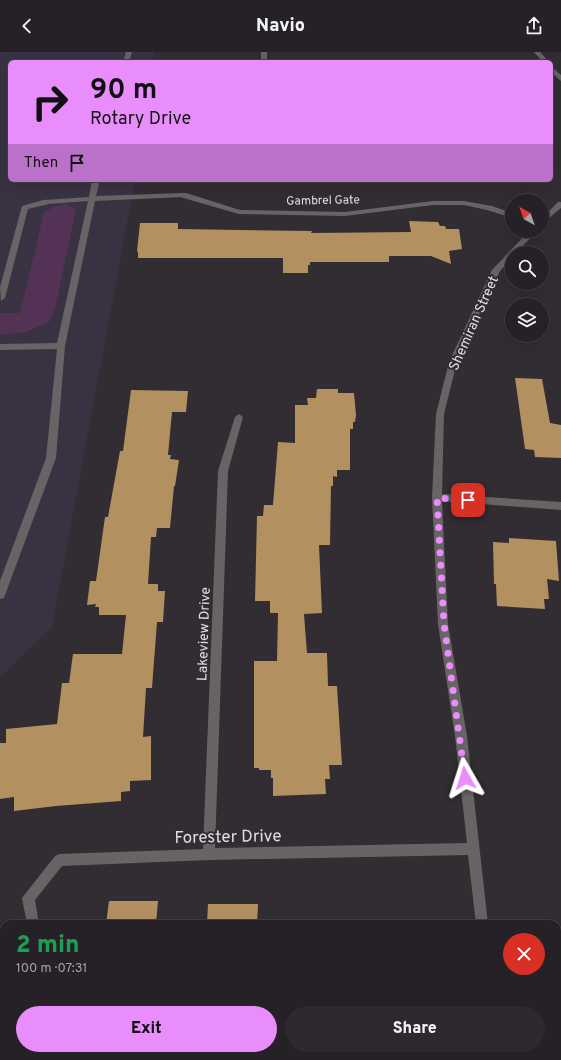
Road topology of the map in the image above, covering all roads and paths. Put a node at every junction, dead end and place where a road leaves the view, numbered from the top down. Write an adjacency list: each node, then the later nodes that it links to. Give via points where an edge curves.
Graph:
1 (537, 52): 2 (street)
2 (544, 60)
3 (553, 72): 4 (street)
4 (561, 79)
5 (96, 182): 6 (street)
6 (92, 199): 8 (street, Gambrel Gate, via 183,195 239,212 345,214 433,203 464,204); 13 (street, Gambrel Gate, via 35,203 25,208); 14 (street)
7 (561, 204): 9 (street)
8 (505, 214)
9 (549, 215)
10 (526, 238): 11 (street, Shemiran Street)
11 (519, 246)
12 (505, 260): 17 (street, Shemiran Street, via 496,270 453,362 440,414)
13 (0, 298)
14 (61, 346): 15 (street); 19 (street, via 52,458)
15 (0, 347)
16 (239, 417): 21 (street, Lakeview Drive, via 223,471)
17 (437, 498): 18 (street); 20 (street, Shemiran Street, via 444,624 461,736)
18 (561, 506)
19 (0, 595)
20 (473, 849): 21 (street, Forester Drive); 23 (street, Shemiran Street)
21 (208, 854): 22 (street, Forester Drive, via 58,860 28,898)
22 (32, 920)
23 (482, 920)

